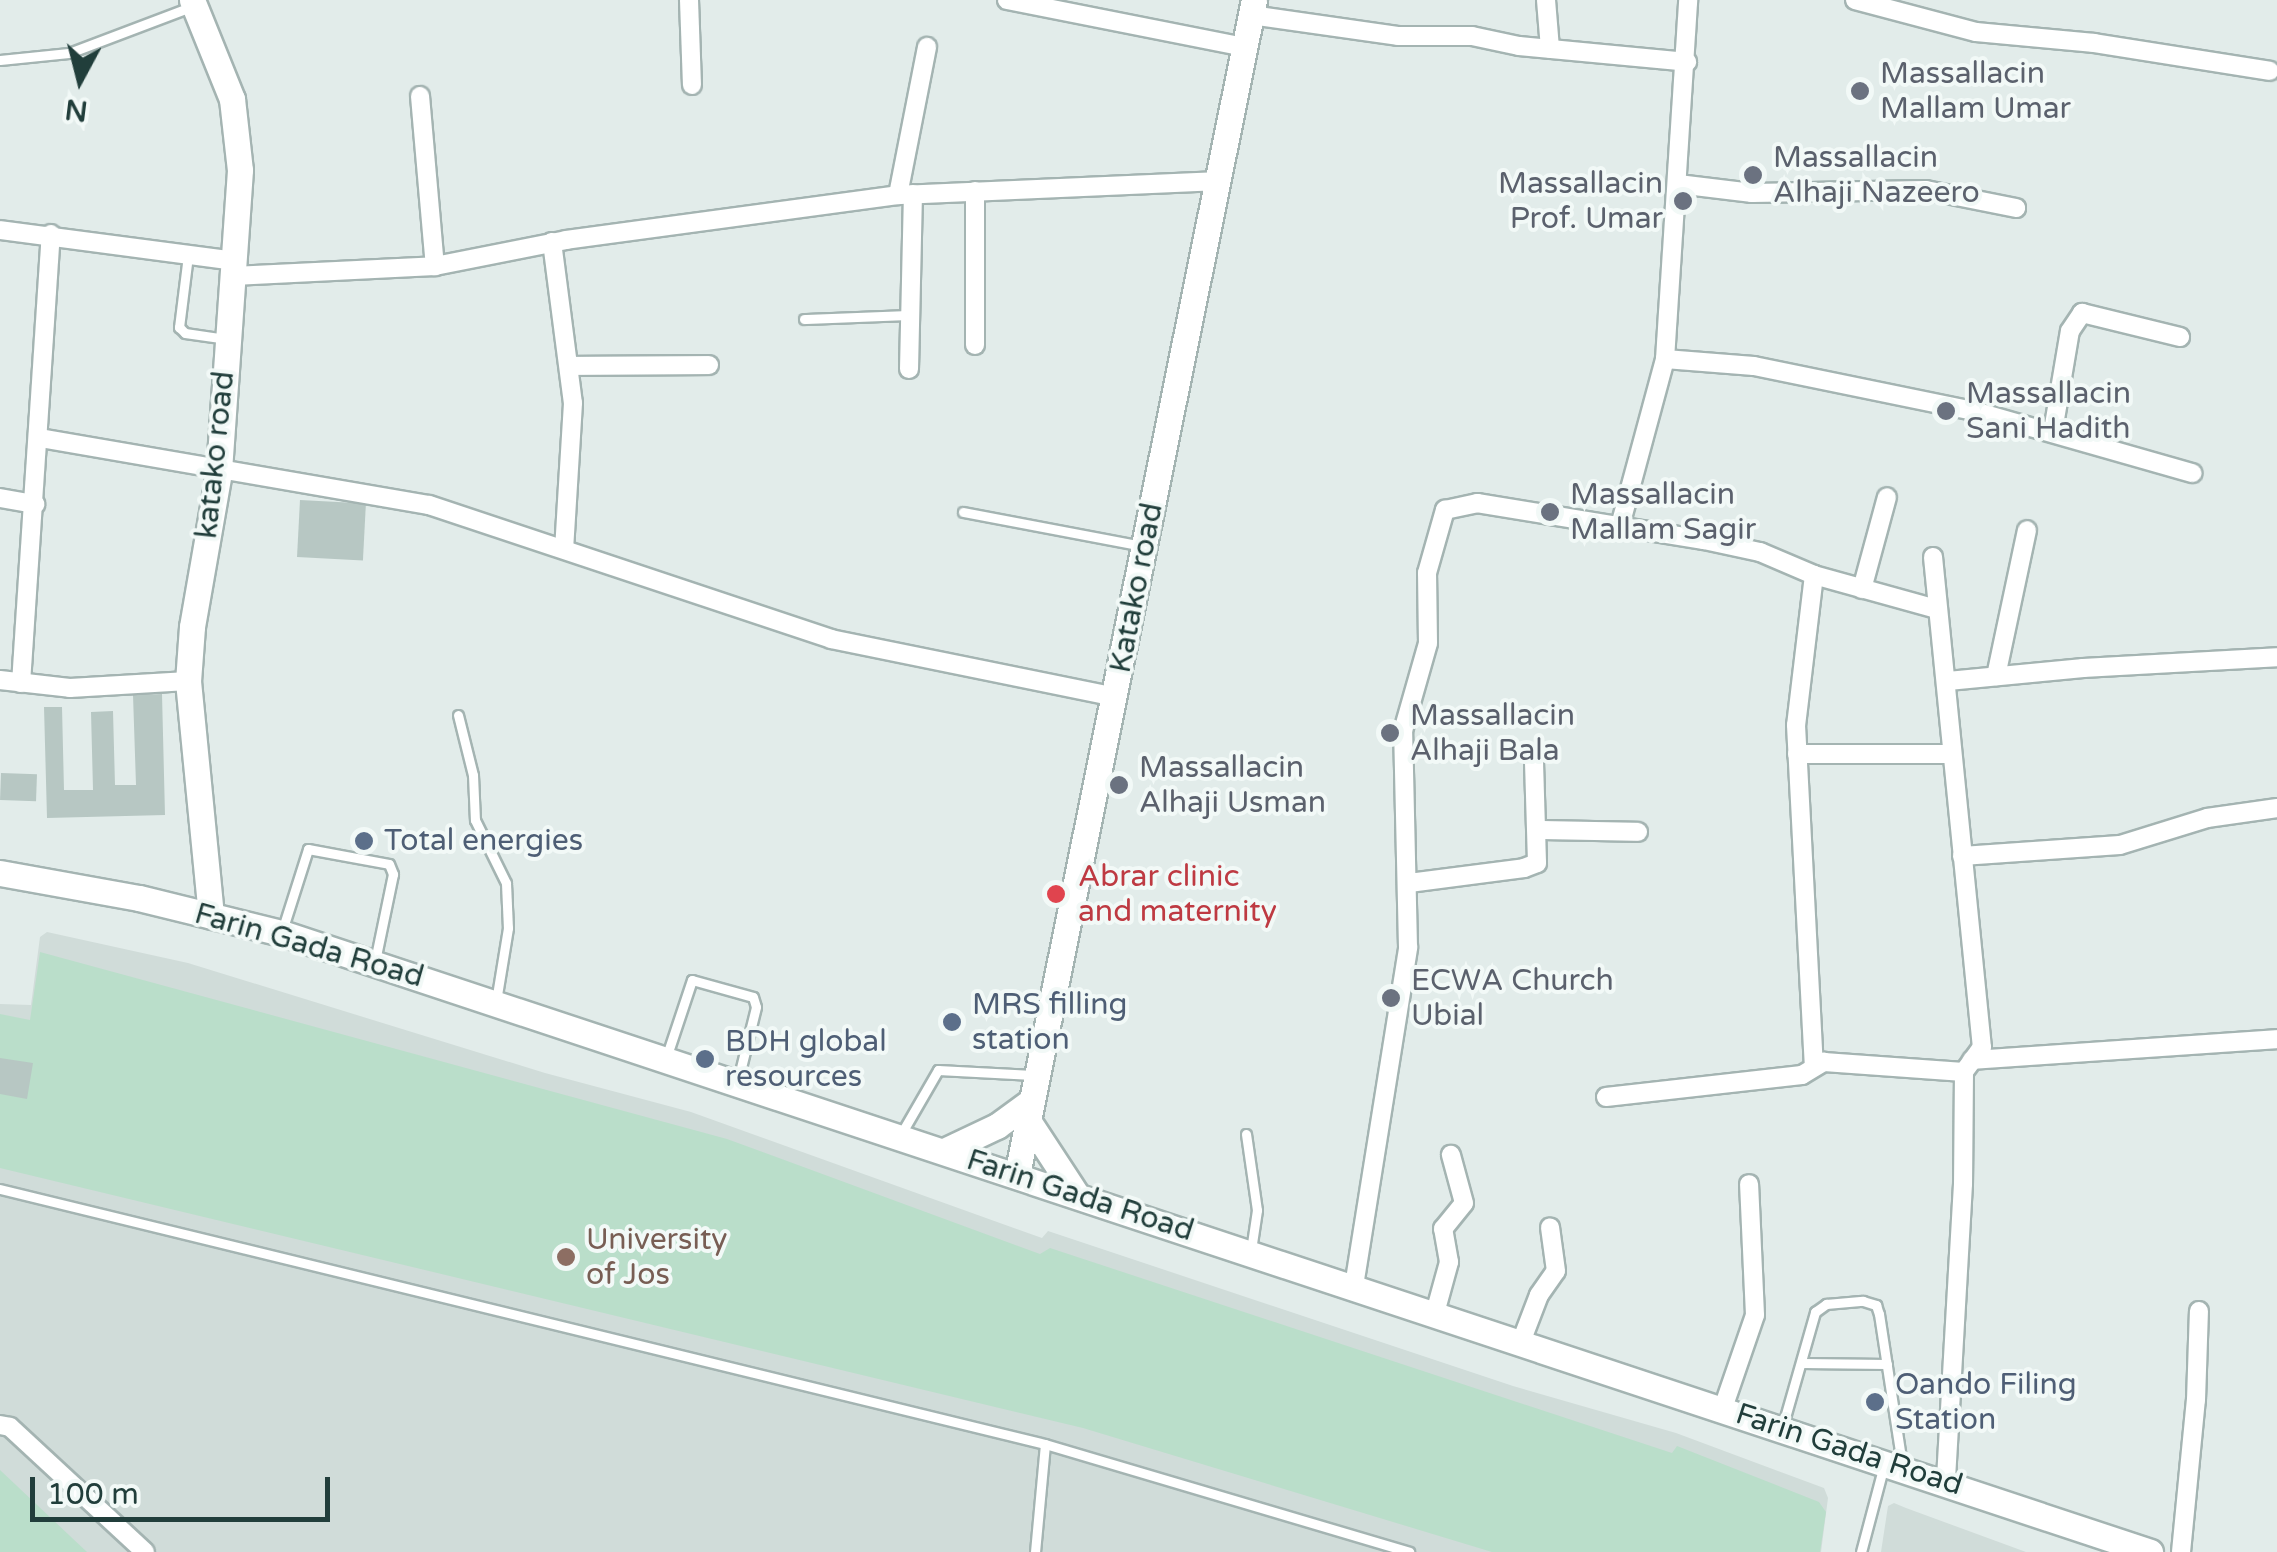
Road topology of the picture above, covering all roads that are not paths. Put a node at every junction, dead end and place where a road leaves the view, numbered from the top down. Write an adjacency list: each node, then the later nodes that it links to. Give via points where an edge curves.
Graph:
1 (689, 0): 14 (street)
2 (1008, 0): 9 (street)
3 (1546, 0): 10 (street)
4 (1688, 0): 12 (street)
5 (1855, 0): 13 (street, via 1976,32)
6 (193, 3): 11 (lane, via 69,53); 26 (main road, katako road, via 238,130)
7 (1252, 8): 9 (main road, Katako road); 10 (street, via 1398,36 1472,36)
8 (926, 47): 19 (street)
9 (1244, 47): 16 (main road, Katako road)
10 (1550, 48): 12 (street)
11 (0, 60)
12 (1688, 62): 17 (street)
13 (2270, 71)
14 (692, 85)
15 (420, 96): 25 (street)
16 (1217, 181): 18 (street); 46 (main road, Katako road)
17 (1678, 184): 20 (street, via 1752,193 1926,190); 32 (street)
18 (976, 191): 19 (street); 31 (street)
19 (905, 194): 23 (street); 27 (street)
20 (2016, 208)
21 (0, 230): 22 (street)
22 (51, 234): 24 (street); 37 (street)
23 (552, 242): 25 (street); 34 (street)
24 (188, 255): 26 (street); 30 (lane, via 179,327 185,334)
25 (435, 266): 26 (street)
26 (233, 268): 30 (main road, katako road)
27 (910, 315): 28 (lane); 35 (street)
28 (804, 319)
29 (2180, 337): 36 (street, via 2082,313 2070,330)
30 (228, 340): 38 (main road, katako road)
31 (976, 345)
32 (1664, 358): 36 (street, via 1754,366); 44 (street)
33 (709, 365): 34 (street)
34 (570, 366): 47 (street)
35 (908, 369)
36 (2053, 430): 39 (street)
37 (40, 438): 38 (street); 42 (street)
38 (219, 472): 47 (street, via 429,505); 55 (main road, katako road)
39 (2192, 474)
40 (1886, 497): 50 (street)
41 (0, 498): 42 (street)
42 (36, 504): 57 (street)
43 (963, 512): 46 (lane)
44 (1620, 526): 49 (street, via 1760,552); 68 (street, via 1477,504 1446,510 1427,573 1428,643 1403,731)
45 (2027, 530): 53 (street)
46 (1145, 546): 58 (main road, Katako road)
47 (564, 549): 58 (street, via 831,639)
48 (1933, 557): 51 (street)
49 (1814, 576): 50 (street); 60 (street)
50 (1862, 589): 51 (street)
51 (1937, 609): 56 (street)
52 (2277, 657): 53 (street)
53 (1996, 676): 56 (street)
54 (0, 680): 57 (street)
55 (188, 681): 57 (street, via 70,688); 69 (main road, katako road)
56 (1948, 681): 61 (street)
57 (21, 682)
58 (1116, 697): 77 (main road, Katako road)
59 (458, 715): 72 (lane, via 473,775 475,820 506,884 508,928)
60 (1798, 754): 61 (street); 76 (street)
61 (1949, 754): 66 (street)
62 (1534, 762): 64 (street)
63 (2277, 808): 66 (street, via 2207,818 2120,845)
64 (1538, 830): 65 (street); 68 (street, via 1537,863)
65 (1638, 832)
66 (1962, 856): 75 (street, via 1982,1047)
67 (0, 873): 69 (main road, Farin Gada Road)
68 (1408, 883): 91 (street, via 1405,966)
69 (210, 916): 70 (main road, Farin Gada Road)
70 (282, 932): 71 (main road, Farin Gada Road); 71 (lane, via 308,850 389,864 393,874)
71 (375, 964): 72 (main road, Farin Gada Road)
72 (496, 1003): 74 (main road, Farin Gada Road)
73 (2277, 1039): 75 (street)
74 (666, 1059): 78 (main road, Farin Gada Road); 78 (lane, via 692,980 753,997)
75 (1968, 1066): 76 (street); 102 (street)
76 (1814, 1067): 79 (street, via 1802,1075)
77 (1036, 1075): 80 (main road, Katako road); 82 (lane, via 938,1070)
78 (737, 1083): 82 (main road, Farin Gada Road)
79 (1606, 1097)
80 (1028, 1110): 83 (main road); 85 (main road, Katako road); 88 (main road)
81 (1246, 1134): 90 (lane, via 1257,1210)
82 (900, 1136): 83 (main road, Farin Gada Road)
83 (944, 1151): 85 (main road, Farin Gada Road)
84 (1450, 1155): 93 (street, via 1464,1203 1443,1229 1449,1262)
85 (1016, 1175): 88 (main road, Farin Gada Road)
86 (1749, 1184): 97 (street, via 1755,1314)
87 (0, 1189): 100 (lane)
88 (1076, 1194): 90 (main road, Farin Gada Road)
89 (1550, 1227): 94 (street, via 1556,1271)
90 (1251, 1252): 91 (main road, Farin Gada Road)
91 (1354, 1286): 93 (main road, Farin Gada Road)
92 (2199, 1310): 108 (street)
93 (1435, 1313): 94 (main road, Farin Gada Road)
94 (1521, 1342): 97 (main road, Farin Gada Road)
95 (1802, 1364): 96 (lane); 96 (lane, via 1815,1312 1826,1304 1863,1301 1876,1305); 99 (lane)
96 (1887, 1364): 101 (lane)
97 (1723, 1408): 99 (main road, Farin Gada Road)
98 (0, 1425): 104 (street, via 10,1427)
99 (1782, 1428): 101 (main road, Farin Gada Road)
100 (1045, 1444): 103 (lane); 105 (lane)
101 (1894, 1465): 102 (main road, Farin Gada Road); 106 (lane)
102 (1946, 1483): 107 (main road, Farin Gada Road)
103 (1405, 1551)
104 (145, 1552)
105 (1035, 1552)
106 (1860, 1552)
107 (2150, 1552)
108 (2181, 1552)

